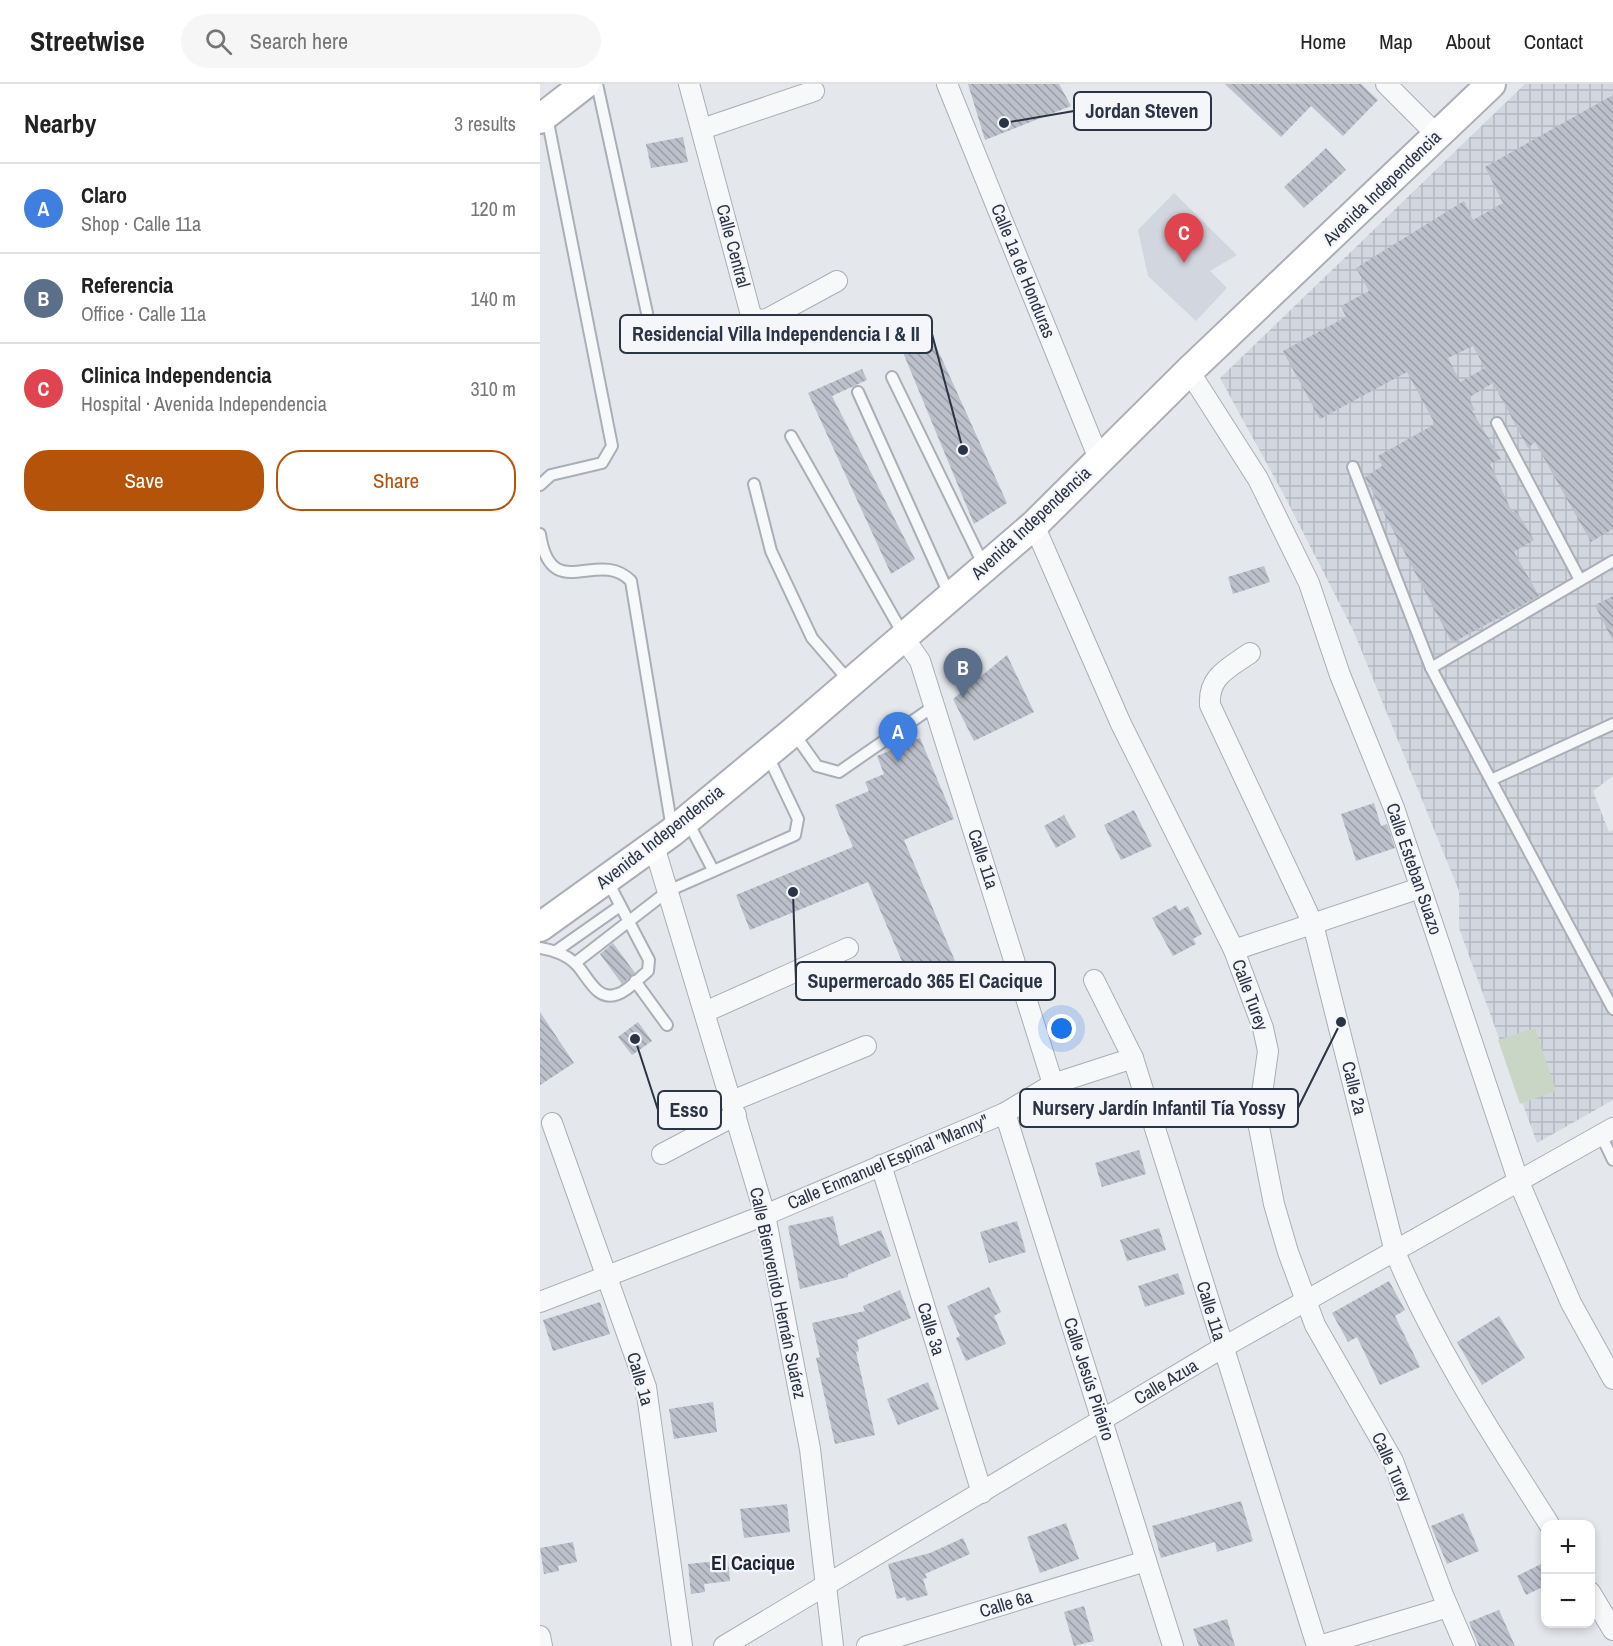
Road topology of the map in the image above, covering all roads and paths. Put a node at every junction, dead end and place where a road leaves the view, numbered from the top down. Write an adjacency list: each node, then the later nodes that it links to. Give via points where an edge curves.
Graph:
1 (585, 84): 8 (main road)
2 (597, 84): 12 (lane)
3 (689, 84): 9 (street, Calle Central)
4 (947, 84): 18 (street, Calle 1a de Honduras)
5 (1386, 84): 10 (street)
6 (1491, 84): 10 (main road, Avenida Independencia)
7 (814, 91): 9 (street)
8 (543, 117): 21 (lane, via 612,446 602,463 551,475)
9 (702, 129): 11 (street, Calle Central, via 751,315 757,320 767,319)
10 (1437, 135): 13 (main road, Avenida Independencia)
11 (837, 281)
12 (647, 313)
13 (1189, 371): 18 (main road, Avenida Independencia); 40 (street, Calle Esteban Suazo, via 1258,479 1300,563 1394,808)
14 (892, 377): 25 (lane)
15 (858, 392): 27 (lane)
16 (1497, 423): 26 (lane)
17 (791, 436): 28 (lane)
18 (1099, 459): 22 (main road, Avenida Independencia)
19 (1353, 467): 30 (lane)
20 (754, 484): 31 (lane, via 771,551 812,638)
21 (540, 485)
22 (1034, 525): 25 (main road, Avenida Independencia); 48 (street, Calle Turey, via 1121,724)
23 (540, 534): 37 (lane, via 545,558 552,567 563,572 612,569 624,573 631,581)
24 (1613, 561): 26 (lane)
25 (984, 566): 27 (main road, Avenida Independencia)
26 (1580, 580): 30 (lane)
27 (951, 598): 28 (main road, Avenida Independencia)
28 (904, 638): 31 (main road, Avenida Independencia); 32 (street, Calle 11a, via 920,661)
29 (1250, 653): 44 (street, Calle 2a, via 1216,676 1209,694 1210,705)
30 (1431, 668): 36 (lane)
31 (851, 682): 34 (main road, Avenida Independencia)
32 (934, 706): 34 (lane, via 839,772 817,766); 58 (street, Calle 11a)
33 (1613, 724): 36 (lane)
34 (793, 732): 35 (main road, Avenida Independencia)
35 (766, 752): 37 (main road, Avenida Independencia); 38 (lane, via 798,819 795,836)
36 (1492, 779): 53 (lane)
37 (671, 832): 38 (lane); 39 (main road, Avenida Independencia); 41 (street, Calle Bienvenido Hernán Suárez)
38 (713, 870): 41 (lane)
39 (607, 880): 42 (lane); 45 (main road, Avenida Independencia)
40 (1420, 888): 44 (street); 66 (street, Calle Esteban Suazo)
41 (668, 891): 43 (lane); 54 (street, Calle Bienvenido Hernán Suárez)
42 (620, 906): 43 (lane); 49 (lane)
43 (629, 922): 50 (lane); 52 (lane, via 650,964)
44 (1313, 924): 48 (street); 68 (street, Calle 2a)
45 (540, 927)
46 (540, 948): 49 (lane)
47 (848, 948): 54 (street)
48 (1234, 950): 71 (street, Calle Turey, via 1268,1051 1258,1102 1260,1145 1288,1252)
49 (556, 951): 50 (lane)
50 (575, 963): 52 (lane, via 595,989 606,996 618,994)
51 (1094, 980): 57 (street, Calle 11a)
52 (634, 981): 55 (lane)
53 (1613, 1010)
54 (705, 1012): 59 (street, Calle Bienvenido Hernán Suárez)
55 (667, 1025)
56 (866, 1046): 59 (street)
57 (1133, 1058): 58 (street, Calle Enmanuel Espinal "Manny"); 72 (street, Calle 11a)
58 (1053, 1083): 60 (street, Calle Enmanuel Espinal "Manny")
59 (734, 1108): 63 (street); 67 (street, Calle Bienvenido Hernán Suárez)
60 (1005, 1113): 65 (street, Calle Enmanuel Espinal "Manny"); 74 (street, Calle Jesús Piñeiro)
61 (552, 1123): 69 (street, Calle 1a)
62 (1607, 1132): 64 (lane); 66 (street, Calle Azua)
63 (662, 1154)
64 (1613, 1160)
65 (881, 1165): 67 (street, Calle Enmanuel Espinal "Manny"); 75 (street, Calle 3a)
66 (1518, 1180): 68 (street, Calle Azua); 73 (street, Calle Esteban Suazo, via 1571,1303)
67 (765, 1215): 69 (street, Calle Enmanuel Espinal "Manny"); 78 (street, Calle Bienvenido Hernán Suárez, via 810,1449)
68 (1395, 1252): 71 (street, Calle Azua); 76 (street, Calle 2a, via 1446,1353)
69 (605, 1276): 70 (street, Calle Enmanuel Espinal "Manny"); 84 (street, Calle 1a, via 646,1387)
70 (540, 1302)
71 (1307, 1302): 72 (street, Calle Azua); 80 (street, Calle Turey, via 1316,1325 1393,1461)
72 (1222, 1348): 74 (street, Calle Azua); 89 (street, Calle 11a)
73 (1613, 1379)
74 (1102, 1420): 75 (street, Calle Azua); 77 (street, Calle Jesús Piñeiro)
75 (982, 1493): 78 (street, Calle Azua)
76 (1547, 1520)
77 (1146, 1561): 87 (street, Calle 6a); 88 (street, Calle Jesús Piñeiro)
78 (827, 1587): 85 (street, Calle Azua); 86 (street, Calle Bienvenido Hernán Suárez)
79 (1595, 1600): 81 (street)
80 (1448, 1607): 89 (street); 90 (street, Calle Turey)
81 (1613, 1630)
82 (540, 1636): 83 (street)
83 (542, 1646)
84 (682, 1646)
85 (724, 1646)
86 (833, 1646)
87 (867, 1646)
88 (1173, 1646)
89 (1318, 1646)
90 (1465, 1646)

